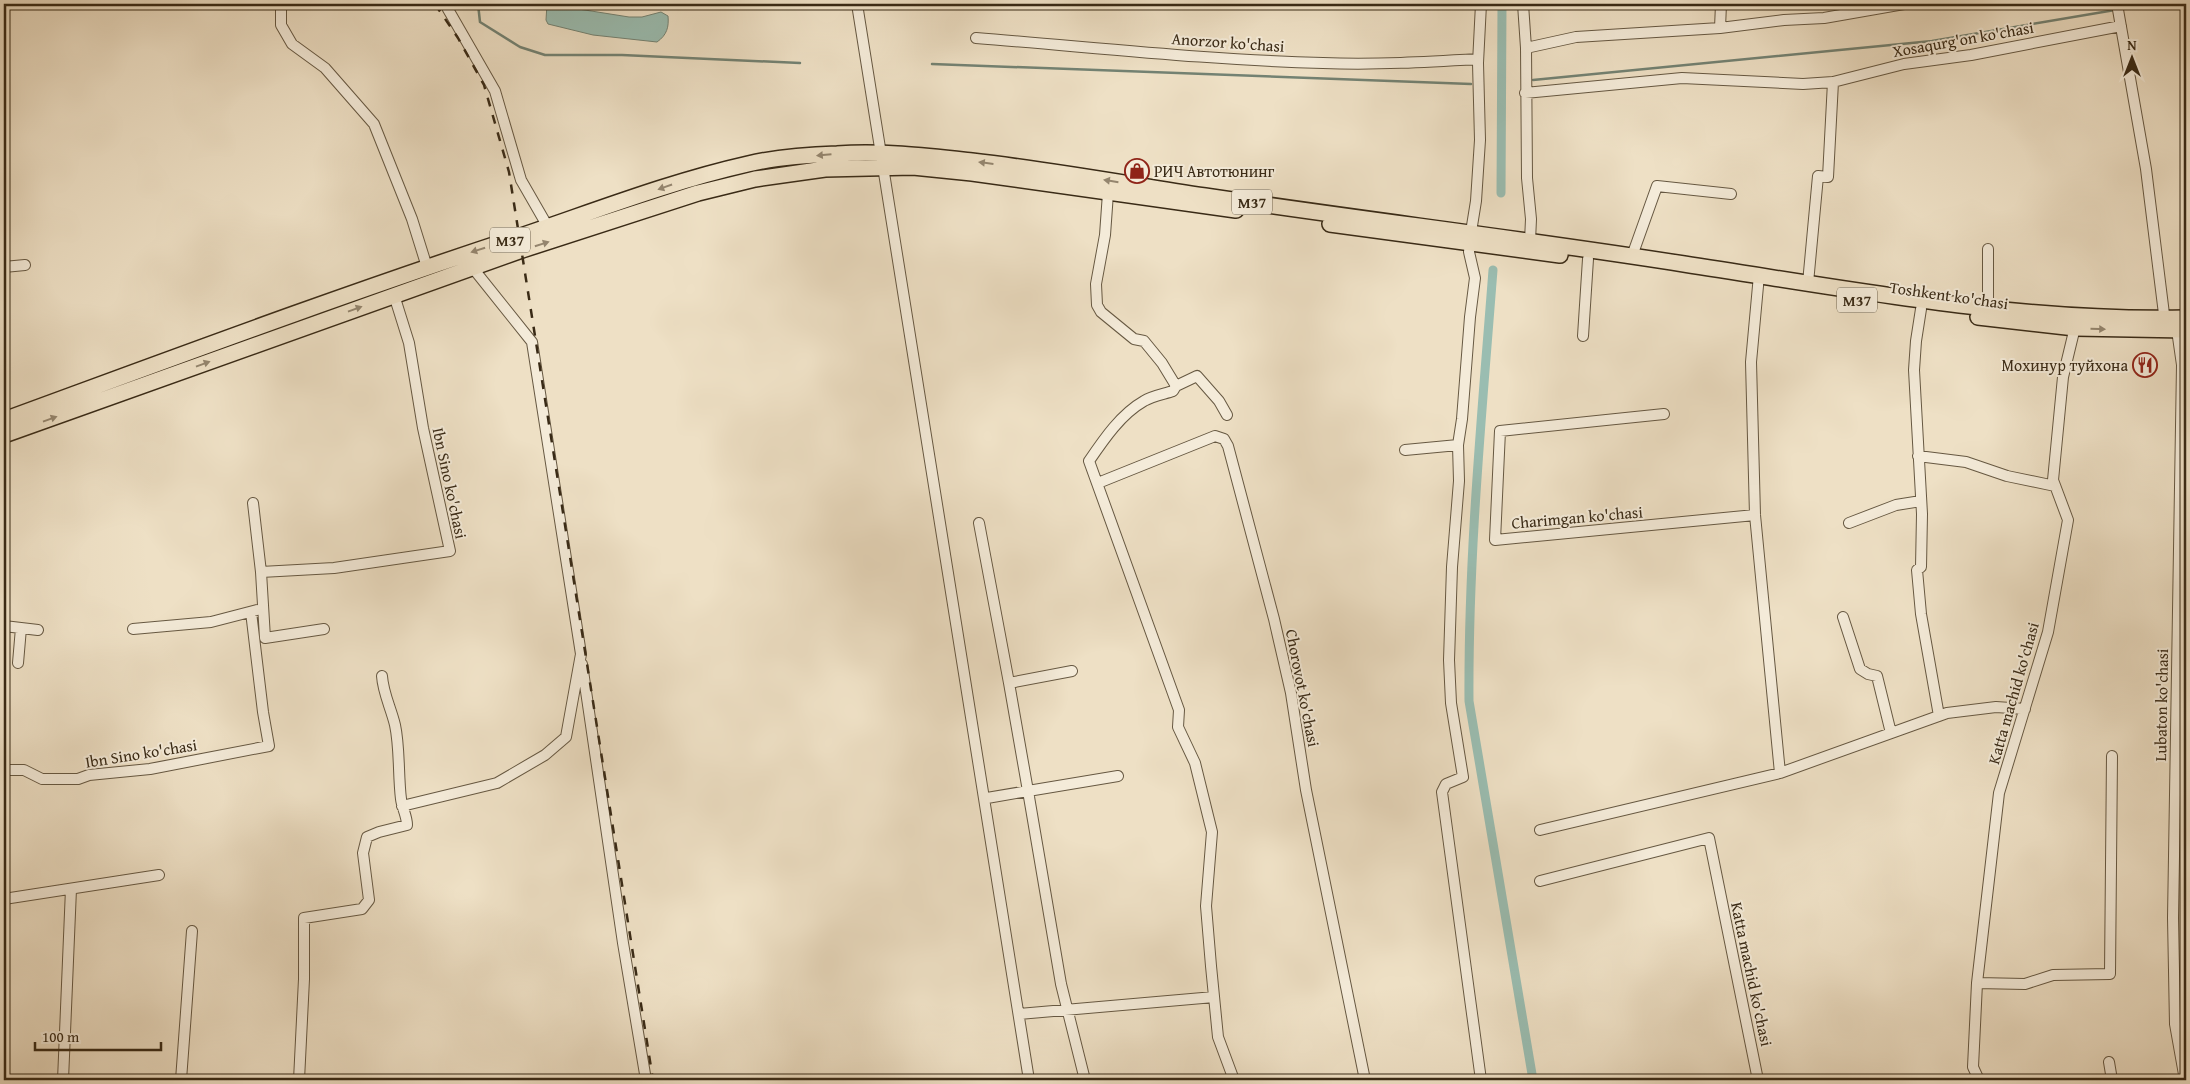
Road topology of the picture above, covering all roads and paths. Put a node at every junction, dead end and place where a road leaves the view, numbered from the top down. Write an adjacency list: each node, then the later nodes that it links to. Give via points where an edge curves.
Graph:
1 (281, 4): 26 (street, via 281,25 292,44 325,68 374,124 412,219)
2 (445, 4): 19 (street, via 495,91 521,180)
3 (857, 4): 16 (street)
4 (1481, 4): 13 (street)
5 (1523, 4): 12 (street)
6 (1720, 4): 10 (street)
7 (1904, 4): 10 (street, via 1824,18)
8 (2117, 4): 9 (street)
9 (2121, 26): 14 (street, Xosaqurg'on ko'chasi, via 1971,55 1904,64); 36 (street)
10 (1720, 28): 12 (street, via 1576,38)
11 (976, 38): 13 (street, Anorzor ko'chasi, via 1323,63)
12 (1526, 48): 15 (street)
13 (1478, 60): 20 (street, via 1480,140)
14 (1833, 82): 15 (street, Xosaqurg'on ko'chasi, via 1803,84 1682,78); 30 (street, via 1828,177 1818,176)
15 (1525, 93): 21 (street)
16 (880, 159): 17 (highway, M37, via 913,167); 19 (highway, M37, one-way to 19, via 777,158 747,164); 20 (highway, M37, one-way to 16, via 1018,166 928,155); 27 (highway, M37, one-way to 16, via 698,193 755,179); 75 (street)
17 (1108, 193): 20 (highway, M37); 38 (street, via 1105,235 1096,284 1097,305 1134,339 1144,340)
18 (1731, 194): 23 (street, via 1657,186)
19 (548, 227): 26 (highway, M37, one-way to 26)
20 (1470, 238): 21 (highway, M37); 43 (street, via 1469,252 1475,278)
21 (1530, 246): 23 (highway, Toshkent ko'chasi / M37); 24 (highway, Toshkent ko'chasi / M37)
22 (1988, 249): 32 (street)
23 (1632, 256): 29 (highway, Toshkent ko'chasi / M37)
24 (1588, 259): 29 (highway, Toshkent ko'chasi / M37); 37 (street)
25 (25, 265): 28 (street)
26 (427, 267): 34 (highway, M37)
27 (472, 267): 31 (highway, M37); 62 (street, via 532,342)
28 (4, 268)
29 (1758, 280): 30 (highway, Toshkent ko'chasi / M37); 33 (highway, Toshkent ko'chasi / M37); 50 (street, via 1751,362)
30 (1808, 283): 32 (highway, Toshkent ko'chasi / M37)
31 (394, 295): 34 (highway, M37, one-way to 31); 53 (street, Ibn Sino ko'chasi, via 409,343 423,428 450,551 334,568)
32 (1988, 308): 35 (highway, Toshkent ko'chasi / M37)
33 (1921, 309): 35 (highway, Toshkent ko'chasi / M37); 45 (street, via 1914,370)
34 (318, 314): 41 (highway, M37); 42 (highway, M37, one-way to 34)
35 (2076, 323): 36 (highway, Toshkent ko'chasi / M37); 47 (street, Katta machid ko'chasi, via 2063,377)
36 (2176, 325): 100 (street, Lubaton ko'chasi, via 2182,365 2173,918 2175,1024)
37 (1583, 336)
38 (1176, 386): 40 (street, via 1197,376); 46 (street, via 1173,391 1146,399 1106,435 1089,461)
39 (1664, 414): 50 (street, Charimgan ko'chasi, via 1500,431 1495,540)
40 (1228, 415)
41 (4, 420)
42 (4, 435)
43 (1458, 445): 44 (street); 96 (street, via 1459,481 1449,660 1451,703 1463,777 1446,784 1442,792)
44 (1405, 450)
45 (1918, 456): 47 (street, via 1966,462 2006,476); 48 (street)
46 (1098, 483): 84 (street, via 1179,710 1178,727 1203,789 1212,832 1206,906); 95 (street, Chorovot ko'chasi, via 1215,436 1224,439 1228,446 1289,684 1306,790)
47 (2055, 486): 67 (street, Katta machid ko'chasi, via 2068,520 2048,632)
48 (1921, 501): 52 (street, via 1896,505); 68 (street, via 1918,586)
49 (253, 503): 53 (street)
50 (1756, 515): 72 (street)
51 (979, 523): 66 (street)
52 (1849, 523)
53 (261, 572): 54 (street)
54 (263, 609): 55 (street); 59 (street, via 264,638)
55 (251, 612): 61 (street, via 211,622); 71 (street, Ibn Sino ko'chasi, via 269,746 78,779 42,779 24,770)
56 (1843, 617): 69 (street, via 1860,669 1877,676)
57 (4, 626): 58 (street)
58 (21, 628): 60 (street); 63 (street)
59 (324, 629)
60 (38, 630)
61 (133, 630)
62 (581, 654): 76 (street, via 566,737 545,755 497,783); 91 (street)
63 (18, 663)
64 (1072, 671): 66 (street)
65 (382, 676): 76 (street, via 383,692 395,725)
66 (1010, 683): 74 (street)
67 (2024, 709): 68 (street, via 1996,707); 83 (street, Katta machid ko'chasi, via 1999,793)
68 (1939, 716): 69 (street)
69 (1891, 732): 72 (street)
70 (2112, 756): 83 (street, via 2110,974 2053,975 2025,984)
71 (4, 770)
72 (1780, 773): 77 (street)
73 (1118, 776): 74 (street)
74 (1028, 791): 75 (street); 85 (street)
75 (987, 798): 86 (street)
76 (402, 806): 90 (street, via 407,826 366,837 363,853 369,900 362,909 304,918)
77 (1540, 830)
78 (159, 875): 80 (street)
79 (1540, 881): 97 (street, Katta machid ko'chasi, via 1709,838)
80 (71, 889): 81 (street); 88 (street)
81 (4, 899)
82 (192, 931): 89 (street)
83 (1977, 983): 98 (street, Katta machid ko'chasi, via 1973,1067)
84 (1214, 997): 85 (street); 94 (street, via 1218,1037)
85 (1066, 1009): 86 (street); 93 (street)
86 (1019, 1014): 92 (street)
87 (2109, 1062): 99 (street)
88 (63, 1080)
89 (181, 1080)
90 (299, 1080)
91 (646, 1080)
92 (1029, 1080)
93 (1084, 1080)
94 (1234, 1080)
95 (1365, 1080)
96 (1481, 1080)
97 (1758, 1080)
98 (1980, 1080)
99 (2112, 1080)
100 (2186, 1080)

